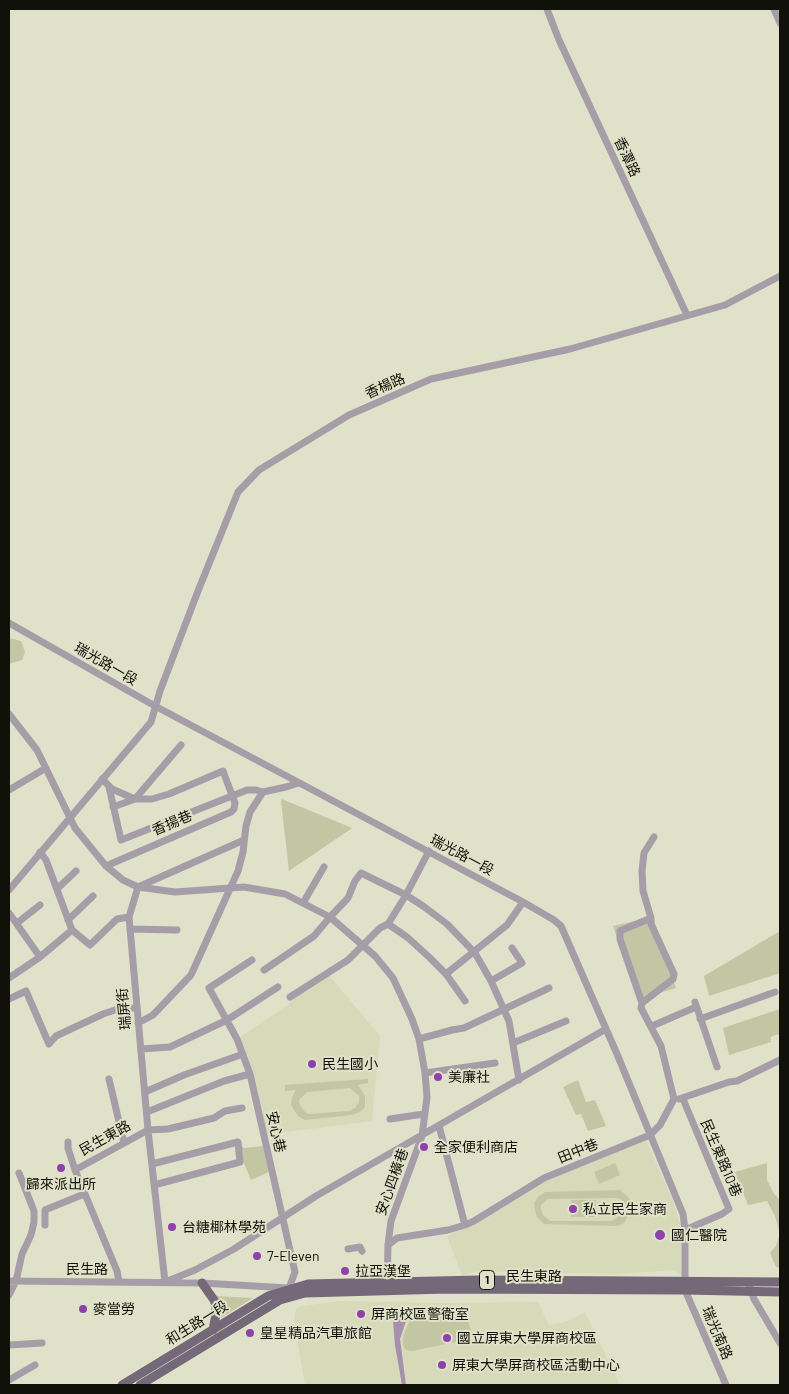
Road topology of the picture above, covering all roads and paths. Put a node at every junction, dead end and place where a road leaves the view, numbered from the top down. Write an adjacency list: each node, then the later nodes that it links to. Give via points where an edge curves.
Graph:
1 (547, 9): 5 (street, 香潭路)
2 (774, 9): 3 (street)
3 (780, 23)
4 (780, 276): 5 (street, 香楊路, via 725,305)
5 (687, 315): 7 (street, 香楊路, via 570,349 430,379 349,415 260,470 238,492)
6 (9, 623): 7 (street, 瑞光路一段)
7 (155, 706): 11 (street, via 151,722); 12 (street, 瑞光路一段)
8 (9, 714): 10 (street)
9 (181, 745): 17 (street)
10 (46, 768): 14 (street); 19 (street)
11 (102, 779): 13 (street); 19 (street)
12 (299, 783): 15 (street); 22 (street, 瑞光路一段)
13 (110, 787): 17 (street); 18 (street)
14 (9, 790)
15 (263, 792): 16 (street, via 247,790); 21 (street, via 250,812)
16 (232, 795): 17 (street, via 223,771 169,794); 18 (street, via 121,840); 24 (street, 香揚巷, via 235,803 231,812)
17 (135, 799): 18 (street)
18 (113, 807)
19 (69, 818): 23 (street); 24 (street)
20 (654, 837): 39 (street, via 644,853 642,871 643,891)
21 (244, 840): 27 (street); 28 (street)
22 (429, 851): 31 (street); 33 (street, 瑞光路一段)
23 (40, 852): 29 (street); 30 (street)
24 (106, 866): 27 (street)
25 (324, 866): 34 (street)
26 (76, 871): 29 (street)
27 (138, 887): 28 (street, via 175,892); 37 (street, 瑞屏街)
28 (231, 888): 34 (street, via 285,894); 67 (street, via 191,975 152,1015)
29 (57, 889): 40 (street)
30 (9, 890)
31 (406, 895): 38 (street, via 361,873 348,898); 42 (street); 48 (street, via 447,924)
32 (93, 896): 40 (street)
33 (522, 902): 48 (street, via 507,926); 69 (street, 瑞光路一段, via 560,926)
34 (303, 903): 38 (street)
35 (40, 905): 41 (street)
36 (9, 913): 41 (street)
37 (129, 917): 43 (street, 瑞屏街); 44 (street, via 117,918 90,945)
38 (330, 917): 46 (street, 安心四橫巷); 51 (street, via 314,936)
39 (651, 918): 61 (street, via 674,974 673,979); 61 (street, via 620,931)
40 (68, 920): 44 (street)
41 (17, 923): 49 (street)
42 (388, 924): 46 (street); 52 (street, via 407,937)
43 (130, 929): 45 (street); 62 (street, 瑞屏街)
44 (72, 930): 49 (street)
45 (177, 930)
46 (363, 945): 58 (street, via 348,960); 70 (street, 安心四橫巷, via 392,978)
47 (512, 948): 54 (street, via 522,963)
48 (475, 953): 52 (street); 54 (street)
49 (40, 958): 53 (street)
50 (252, 960): 65 (street, 安心巷, via 209,988)
51 (264, 970)
52 (446, 974): 60 (street)
53 (9, 978)
54 (491, 980): 63 (street)
55 (278, 987): 65 (street)
56 (549, 988): 63 (street)
57 (775, 992): 64 (street)
58 (290, 997)
59 (9, 999): 62 (street, via 26,991 50,1044 56,1036 96,1017 121,1008)
60 (465, 1001)
61 (641, 1006): 68 (street)
62 (137, 1008): 67 (street, 瑞屏街)
63 (504, 1010): 70 (street, via 464,1028); 71 (street)
64 (700, 1018): 68 (street, via 695,1005); 76 (street)
65 (227, 1020): 72 (street, via 170,1047); 73 (street, 安心巷)
66 (566, 1021): 71 (street)
67 (138, 1023): 72 (street, 瑞屏街)
68 (652, 1026): 82 (street, via 661,1046)
69 (606, 1029): 80 (street); 90 (street, 瑞光路一段)
70 (419, 1039): 77 (street, 安心四橫巷)
71 (513, 1043): 80 (street)
72 (141, 1049): 81 (street, 瑞屏街)
73 (243, 1054): 78 (street, 安心巷); 81 (street)
74 (780, 1060): 83 (street, via 736,1081)
75 (495, 1063): 77 (street)
76 (717, 1067)
77 (425, 1073): 86 (street, 安心四橫巷, via 427,1097)
78 (250, 1074): 85 (street); 99 (street, 安心巷)
79 (109, 1079): 93 (street)
80 (519, 1080): 88 (street)
81 (145, 1092): 85 (street, 瑞屏街)
82 (674, 1099): 83 (street); 90 (street, via 660,1125)
83 (683, 1099): 102 (street, 民生東路10巷, via 729,1209)
84 (242, 1108): 89 (street, via 168,1129)
85 (147, 1112): 89 (street, 瑞屏街)
86 (424, 1114): 87 (street); 91 (street, 安心四橫巷)
87 (390, 1119)
88 (439, 1126): 91 (street); 101 (street)
89 (148, 1130): 93 (street, 民生東路); 94 (street, 瑞屏街)
90 (650, 1135): 101 (street, 田中巷, via 544,1178); 102 (street, 瑞光路一段, via 683,1214)
91 (422, 1136): 99 (street); 103 (street, 安心四橫巷, via 391,1220)
92 (68, 1142): 95 (street)
93 (124, 1143): 95 (street, 民生東路)
94 (152, 1164): 97 (street, 瑞屏街); 97 (street, via 238,1142 240,1162)
95 (74, 1170): 98 (street)
96 (19, 1173): 106 (street, via 34,1211 34,1222)
97 (154, 1184): 108 (street, 瑞屏街)
98 (84, 1194): 100 (street, via 45,1210); 107 (street, via 118,1270)
99 (282, 1217): 108 (street, via 234,1249); 114 (street, 安心巷, via 294,1272)
100 (45, 1225)
101 (465, 1225): 103 (street, 田中巷, via 397,1238)
102 (685, 1230): 112 (street, 瑞光路一段)
103 (388, 1245): 113 (street, 安心四橫巷)
104 (348, 1249): 105 (street, via 360,1247)
105 (362, 1251)
106 (12, 1281): 107 (street, 民生路); 118 (street)
107 (119, 1282): 108 (street, 民生路)
108 (166, 1282): 111 (street, 民生東路)
109 (748, 1282): 110 (main road, 民生東路 / 1); 112 (main road, 民生東路 / 1); 115 (street)
110 (780, 1282)
111 (202, 1283): 114 (street, 民生東路); 119 (main road, via 216,1305)
112 (685, 1285): 113 (main road, 民生東路 / 1, via 480,1280); 115 (main road, 民生東路 / 1); 127 (street, 瑞光南路)
113 (387, 1286): 114 (main road, 民生東路 / 1, via 308,1284); 117 (main road, 民生東路 / 1)
114 (289, 1288): 117 (street, 民生東路); 119 (main road, 和生路一段 / 1, via 268,1296)
115 (750, 1292): 116 (main road, 民生東路 / 1); 121 (street)
116 (780, 1292)
117 (305, 1293): 126 (main road, 和生路一段 / 1, via 280,1300)
118 (9, 1294)
119 (213, 1330): 125 (main road, 和生路一段 / 1)
120 (42, 1343): 122 (street)
121 (780, 1343)
122 (9, 1345)
123 (35, 1365): 124 (street)
124 (9, 1380)
125 (122, 1385)
126 (140, 1385)
127 (726, 1385)

